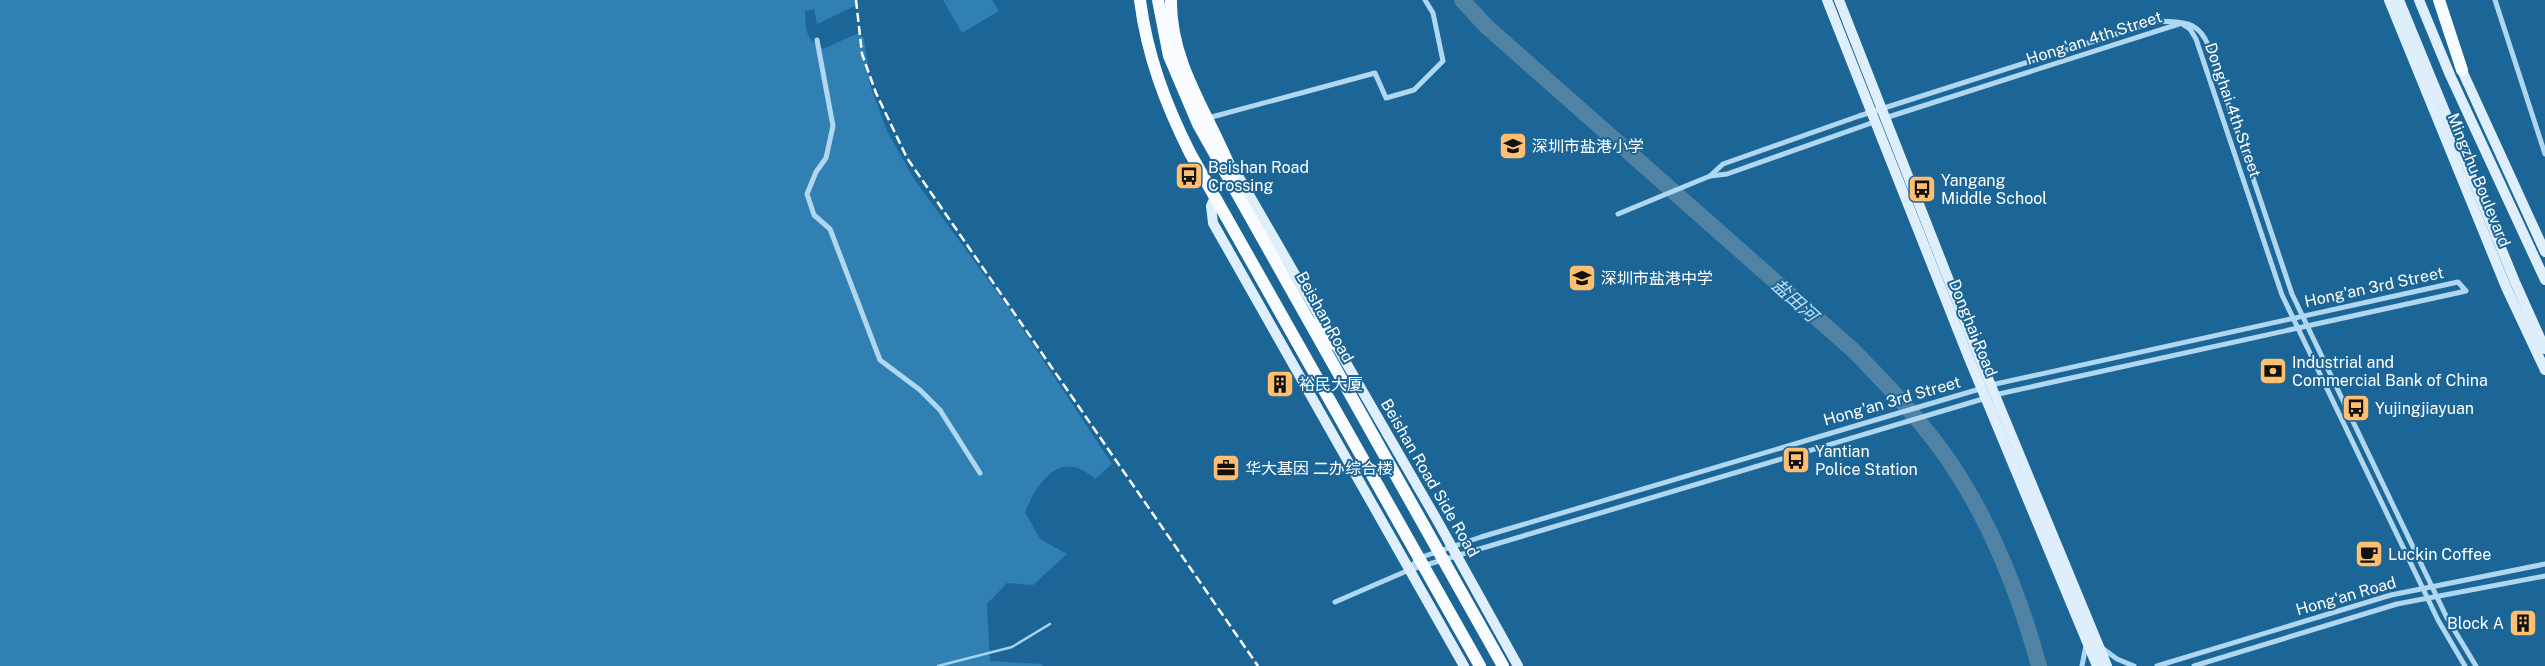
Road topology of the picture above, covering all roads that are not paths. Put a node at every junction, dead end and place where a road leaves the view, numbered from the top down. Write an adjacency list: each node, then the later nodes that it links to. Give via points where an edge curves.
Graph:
1 (1140, 0): 22 (main road, via 1150,56 1168,107)
2 (1158, 0): 23 (main road, Beishan Road, via 1165,42 1180,85)
3 (1171, 0): 18 (main road, via 1172,22 1181,58)
4 (1424, 0): 18 (street, via 1433,13 1443,61 1414,90 1386,98 1375,74)
5 (1827, 0): 17 (street, Donghai Road)
6 (1839, 0): 16 (street, Donghai Road)
7 (2389, 0): 34 (street, Mingzhu Boulevard, via 2509,294)
8 (2399, 0): 33 (street, Mingzhu Boulevard)
9 (2419, 0): 26 (street, Mingzhu Boulevard, via 2454,84)
10 (2433, 0): 15 (street, Mingzhu Boulevard)
11 (2439, 0): 15 (main road)
12 (2495, 0): 20 (street)
13 (2182, 23): 16 (street, Hong'an 4th Street); 16 (street, Hong'an 4th Street, via 2157,21); 28 (street, Donghai 4th Street, via 2194,26 2205,38); 29 (street, Donghai 4th Street, via 2196,39 2282,295)
14 (817, 40): 36 (street, via 833,126 826,158 807,194 814,215 830,229 880,360 920,390 940,410)
15 (2462, 70): 25 (street, Mingzhu Boulevard)
16 (1884, 113): 17 (street, Hong'an 4th Street); 17 (street, Hong'an 4th Street); 35 (street, Donghai Road)
17 (1873, 117): 21 (street, Hong'an 4th Street, via 1727,174); 21 (street, Hong'an 4th Street, via 1723,164); 35 (street, Donghai Road)
18 (1206, 119): 19 (main road)
19 (1224, 151): 23 (main road); 32 (street, Beishan Road Side Road)
20 (2545, 154)
21 (1710, 176): 24 (street)
22 (1216, 197): 39 (main road); 41 (street, via 1211,206 1213,223)
23 (1247, 212): 27 (main road, Beishan Road)
24 (1618, 214)
25 (2545, 252)
26 (2545, 280)
27 (1305, 315): 32 (main road); 38 (main road, Beishan Road)
28 (2302, 316): 29 (street, Hong'an 3rd Street); 30 (street, Donghai 4th Street); 30 (street, Hong'an 3rd Street, via 2458,282 2466,291)
29 (2293, 318): 31 (street, Donghai 4th Street); 35 (street, Hong'an 3rd Street)
30 (2307, 326): 31 (street, Hong'an 3rd Street); 43 (street, Donghai 4th Street)
31 (2297, 328): 35 (street, Hong'an 3rd Street); 44 (street, Donghai 4th Street)
32 (1336, 344): 37 (street, Beishan Road Side Road)
33 (2545, 349)
34 (2545, 370)
35 (1988, 392): 37 (street, Hong'an 3rd Street, via 1939,411); 37 (street, Hong'an 3rd Street, via 1932,402 1895,413); 48 (street, Donghai Road); 49 (street, Donghai Road)
36 (980, 473)
37 (1455, 551): 38 (street, Hong'an 3rd Street); 38 (street, Hong'an 3rd Street); 53 (street, Beishan Road Side Road)
38 (1441, 556): 39 (street, Hong'an 3rd Street); 39 (street, Hong'an 3rd Street); 52 (main road, Beishan Road)
39 (1421, 562): 41 (street, Hong'an 3rd Street); 41 (street, Hong'an 3rd Street); 51 (main road)
40 (2545, 564): 43 (street, Hong'an Road)
41 (1409, 570): 47 (street, Hong'an 3rd Street); 50 (street)
42 (2545, 576): 45 (street, Hong'an Road)
43 (2432, 586): 44 (street, Hong'an Road); 45 (street, Donghai 4th Street)
44 (2423, 588): 46 (street, Donghai 4th Street); 58 (street, Hong'an Road)
45 (2437, 597): 46 (street, Hong'an Road); 61 (street, Donghai 4th Street)
46 (2428, 598): 59 (street, Hong'an Road, via 2397,604); 60 (street, Donghai 4th Street)
47 (1335, 602)
48 (2085, 637): 54 (street); 55 (street, Donghai Road)
49 (2096, 641): 56 (street, Donghai Road); 57 (street, via 2114,657)
50 (1464, 666)
51 (1480, 666)
52 (1503, 666)
53 (1518, 666)
54 (2082, 666)
55 (2097, 666)
56 (2107, 666)
57 (2134, 666)
58 (2157, 666)
59 (2194, 666)
60 (2465, 666)
61 (2476, 666)

